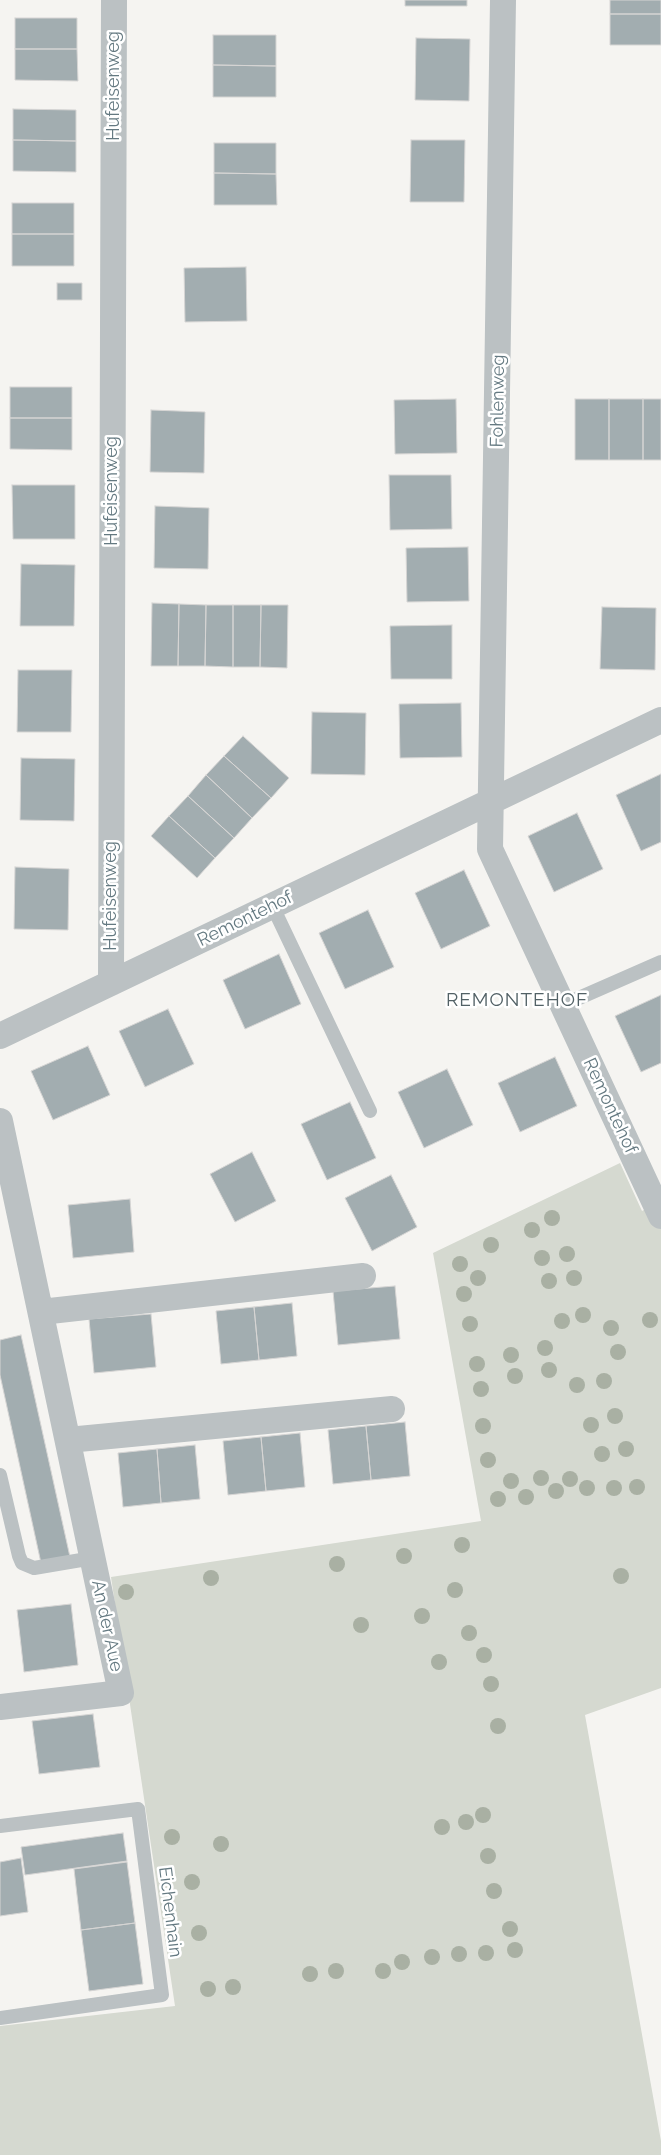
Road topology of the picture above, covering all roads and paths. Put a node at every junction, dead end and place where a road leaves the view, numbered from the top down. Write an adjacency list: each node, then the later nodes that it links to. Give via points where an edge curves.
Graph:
1 (114, 0): 7 (street, Hufeisenweg)
2 (504, 0): 4 (street, Fohlenweg)
3 (661, 720): 4 (street, Remontehof)
4 (490, 802): 5 (street, Remontehof); 8 (street, Remontehof, via 490,849)
5 (272, 905): 7 (street, Remontehof); 10 (lane)
6 (661, 962): 8 (lane)
7 (111, 983): 9 (street, Remontehof)
8 (563, 1005): 12 (street, Remontehof)
9 (0, 1036)
10 (370, 1112)
11 (0, 1121): 14 (street, An der Aue)
12 (661, 1216)
13 (363, 1276): 14 (street)
14 (41, 1312): 16 (street, An der Aue)
15 (392, 1410): 16 (street)
16 (68, 1440): 18 (street, An der Aue)
17 (0, 1475): 18 (lane, via 22,1563 34,1568)
18 (93, 1558): 19 (street, An der Aue, via 121,1693)
19 (0, 1707)
20 (0, 1826): 21 (lane, Eichenhain, via 138,1809 162,1995)
21 (0, 2018)

